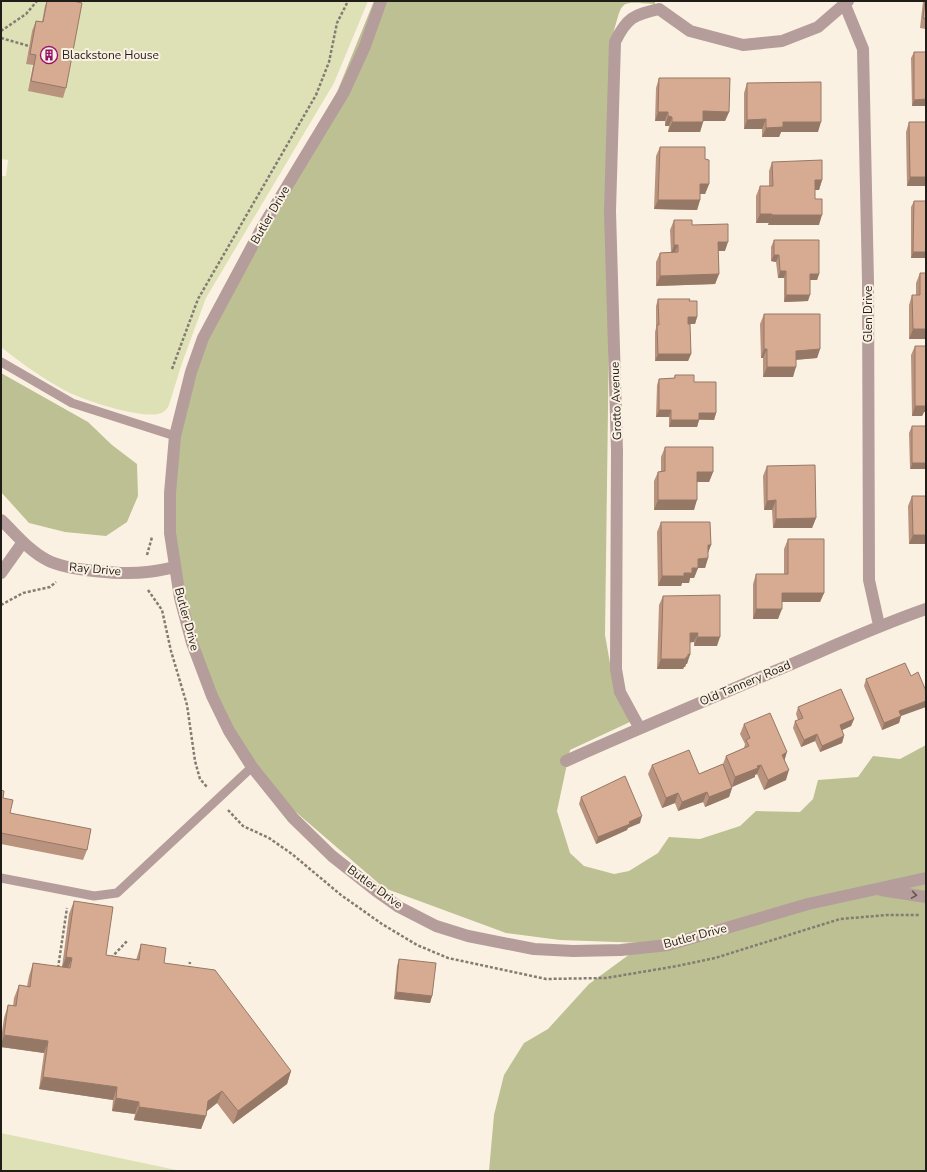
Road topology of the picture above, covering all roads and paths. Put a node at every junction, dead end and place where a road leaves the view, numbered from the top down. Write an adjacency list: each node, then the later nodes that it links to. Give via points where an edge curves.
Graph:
1 (37, 1): 6 (path, via 26,14)
2 (348, 1): 10 (path, via 337,23 329,62 316,95 198,299)
3 (381, 1): 11 (street, Butler Drive, via 365,46 344,92 263,226 203,338 191,372)
4 (846, 3): 5 (street, via 818,27 782,41 743,45 690,30); 21 (street, Glen Drive, via 863,49 868,282 869,580)
5 (659, 5): 22 (street, Grotto Avenue, via 636,15 622,27 616,42 610,211 617,451 616,669 620,692)
6 (1, 31)
7 (1, 38): 8 (path)
8 (29, 46)
9 (1, 362): 11 (lane, via 72,403)
10 (171, 373)
11 (175, 436): 15 (street, Butler Drive, via 170,493 170,533)
12 (1, 520): 14 (street, Ray Drive)
13 (152, 535): 16 (path, via 147,553)
14 (23, 542): 16 (street, Ray Drive, via 46,560 62,566 125,573); 17 (street)
15 (174, 567): 16 (street, Ray Drive); 24 (street, Butler Drive, via 192,643 212,696 229,731)
16 (146, 572): 25 (path, via 147,587 162,610 187,705 200,779)
17 (1, 573)
18 (59, 578): 19 (path, via 50,587 22,592)
19 (1, 605)
20 (926, 609): 21 (street, Old Tannery Road)
21 (879, 625): 22 (street, Old Tannery Road)
22 (640, 727): 23 (street, Old Tannery Road)
23 (566, 761)
24 (252, 767): 25 (lane); 28 (street, Butler Drive, via 293,818 332,856 375,890 399,907 436,926 468,936 534,948 573,951 668,945 808,904)
25 (217, 799): 26 (lane, via 117,893 94,896); 31 (path, via 243,826 269,838 341,895 416,945 448,958 546,979 606,978 692,963 744,950 840,919)
26 (1, 878)
27 (926, 878): 28 (street, Butler Drive)
28 (874, 889): 29 (street, Butler Drive, one-way to 29)
29 (926, 898)
30 (68, 908): 35 (path)
31 (926, 915)
32 (128, 940): 34 (path)
33 (190, 962): 36 (path)
34 (107, 963)
35 (58, 971)
36 (188, 977)

